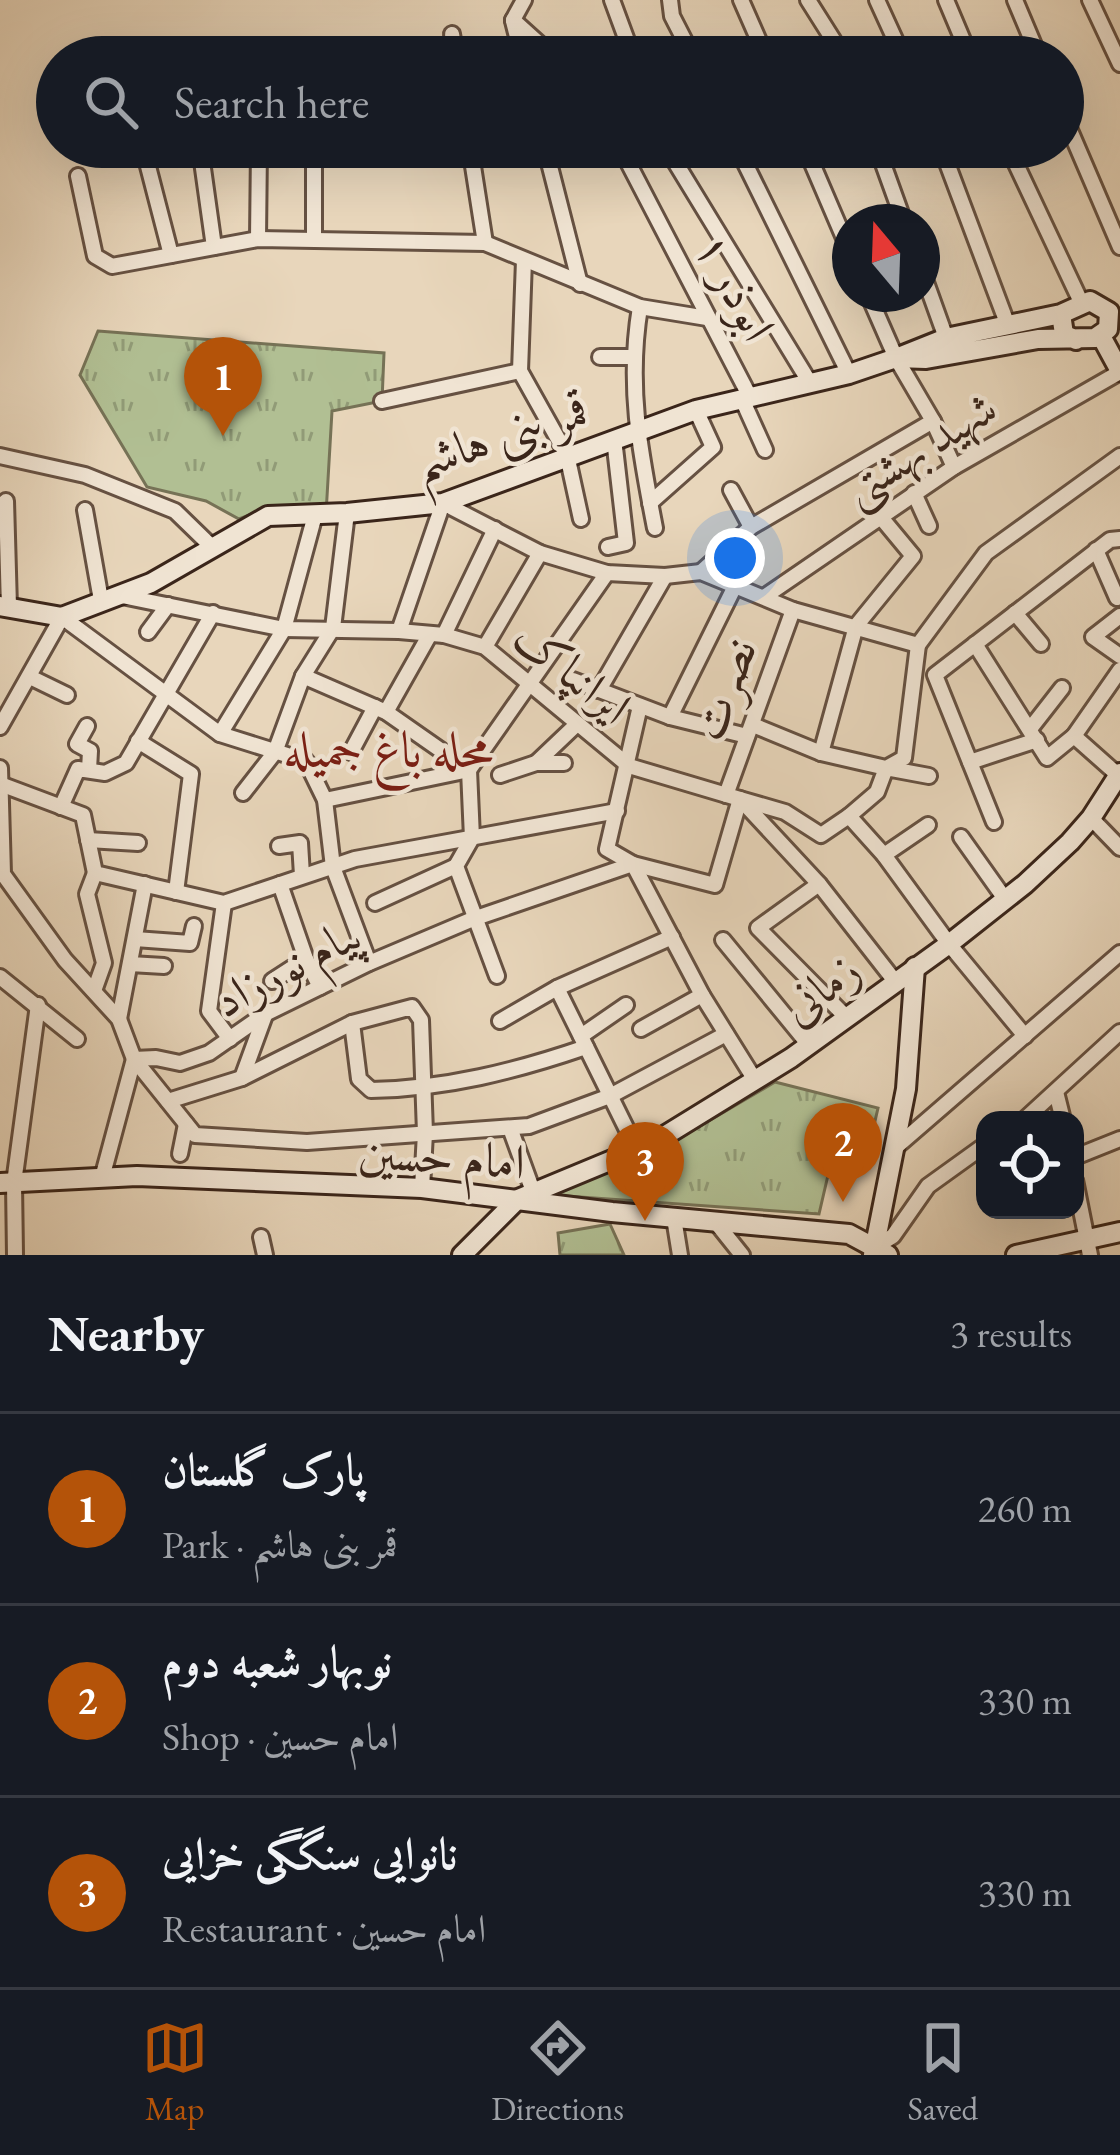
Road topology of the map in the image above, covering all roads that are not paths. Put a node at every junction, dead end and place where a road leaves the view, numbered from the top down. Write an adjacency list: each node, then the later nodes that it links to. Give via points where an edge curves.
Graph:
1 (524, 0): 10 (street)
2 (612, 0): 13 (street)
3 (670, 0): 14 (street)
4 (741, 0): 15 (street)
5 (808, 0): 16 (street)
6 (877, 0): 17 (street)
7 (946, 0): 18 (street)
8 (1015, 0): 19 (street)
9 (1090, 0): 20 (street)
10 (513, 20): 11 (street); 12 (street)
11 (517, 36)
12 (531, 36)
13 (625, 36)
14 (682, 36)
15 (757, 36)
16 (831, 36)
17 (893, 36)
18 (961, 36)
19 (1030, 36)
20 (1120, 64)
21 (1084, 163): 42 (street)
22 (148, 168): 43 (street)
23 (203, 168): 41 (street)
24 (259, 168): 38 (street)
25 (314, 168): 39 (street)
26 (473, 168): 40 (street)
27 (550, 168): 45 (street)
28 (631, 168): 52 (street, ابوذر ۱)
29 (680, 168): 63 (street)
30 (747, 168): 62 (street)
31 (814, 168): 37 (street)
32 (885, 168): 36 (street)
33 (949, 168): 53 (street)
34 (1017, 168): 46 (street)
35 (78, 176): 43 (street, via 95,256 112,266)
36 (898, 204)
37 (832, 210)
38 (258, 238): 39 (street); 41 (street)
39 (314, 238): 40 (street)
40 (485, 243): 44 (street)
41 (214, 247): 43 (street)
42 (1120, 247)
43 (171, 255)
44 (524, 260): 45 (street); 60 (street)
45 (580, 284): 47 (street)
46 (1081, 302): 48 (street); 51 (street)
47 (640, 307): 52 (street); 58 (street)
48 (1115, 310): 54 (street)
49 (876, 312): 59 (street)
50 (937, 312): 55 (street)
51 (1060, 314): 53 (street, قمر بنی هاشم); 56 (street, via 1064,334)
52 (707, 317): 64 (street, ابوذر ۱)
53 (1007, 323): 55 (street, قمر بنی هاشم)
54 (1101, 335): 56 (street); 61 (street)
55 (946, 338): 59 (street, قمر بنی هاشم)
56 (1076, 340): 59 (street, قمر بنی هاشم)
57 (600, 357): 58 (street)
58 (632, 357): 68 (street)
59 (896, 358): 62 (street, قمر بنی هاشم); 67 (street)
60 (520, 371): 65 (street); 71 (street)
61 (1120, 372): 74 (street, شهید بهشتی)
62 (849, 374): 63 (street, قمر بنی هاشم)
63 (810, 383): 64 (street, قمر بنی هاشم)
64 (746, 398): 66 (street, قمر بنی هاشم); 70 (street, ابوذر ۱)
65 (382, 401)
66 (696, 410): 68 (street, قمر بنی هاشم); 79 (street, via 713,447)
67 (933, 421): 74 (street); 86 (street)
68 (637, 431): 69 (street, قمر بنی هاشم); 79 (street)
69 (614, 439): 71 (street, قمر بنی هاشم); 91 (street, via 626,543)
70 (765, 450)
71 (567, 455): 78 (street, قمر بنی هاشم); 84 (street)
72 (0, 456): 90 (street, via 85,475 175,511)
73 (1120, 456): 116 (street, via 986,554)
74 (954, 467): 76 (street, شهید بهشتی)
75 (731, 490): 86 (street)
76 (914, 493): 83 (street, شهید بهشتی); 85 (street)
77 (6, 500): 102 (street)
78 (443, 503): 81 (street, قمر بنی هاشم); 88 (street); 112 (street)
79 (650, 503): 87 (street)
80 (85, 510): 99 (street)
81 (347, 513): 82 (street, قمر بنی هاشم); 109 (street)
82 (315, 515): 90 (street, قمر بنی هاشم, via 268,516); 110 (street)
83 (879, 515): 98 (street, شهید بهشتی); 108 (street, via 913,556)
84 (581, 519)
85 (929, 526)
86 (751, 527): 94 (street)
87 (655, 528)
88 (494, 529): 93 (street); 113 (street)
89 (1120, 539): 92 (street)
90 (211, 546): 99 (street, قمر بنی هاشم)
91 (608, 547)
92 (1096, 550): 100 (street); 105 (street)
93 (540, 553): 95 (street); 117 (street)
94 (701, 572): 96 (street); 97 (street)
95 (607, 573): 96 (street); 122 (street)
96 (665, 576): 125 (street)
97 (736, 584): 98 (street); 130 (street)
98 (764, 597): 103 (street)
99 (109, 598): 101 (street, ایرانپاک); 107 (street, قمر بنی هاشم)
100 (1117, 598)
101 (167, 604): 104 (street, ایرانپاک); 111 (street)
102 (5, 606): 107 (street)
103 (793, 610): 108 (street); 134 (street, نصرت)
104 (213, 613): 110 (street, ایرانپاک); 127 (street)
105 (1015, 613): 114 (street); 115 (street)
106 (1120, 616): 118 (street, via 1093,637)
107 (62, 617): 121 (street); 127 (street)
108 (856, 626): 116 (street); 141 (street)
109 (334, 628): 110 (street, ایرانپاک); 112 (street, ایرانپاک); 120 (street)
110 (284, 629): 135 (street)
111 (148, 632)
112 (399, 632): 113 (street, ایرانپاک)
113 (437, 635): 117 (street, ایرانپاک); 129 (street)
114 (975, 644): 136 (street); 142 (street, via 935,675)
115 (1041, 644)
116 (918, 645): 147 (street, via 904,758)
117 (485, 647): 122 (street, ایرانپاک)
118 (1120, 656)
119 (1120, 670): 137 (street)
120 (303, 676): 129 (street); 139 (street)
121 (29, 677): 126 (street); 133 (street)
122 (529, 680): 131 (street, ایرانپاک); 149 (street)
123 (573, 680): 125 (street)
124 (1062, 688): 136 (street)
125 (599, 690): 128 (street)
126 (67, 694)
127 (165, 695): 135 (street); 138 (street)
128 (640, 706): 130 (street); 145 (street)
129 (381, 710): 140 (street); 149 (street)
130 (670, 717): 134 (street)
131 (577, 724): 144 (street); 145 (street, ایرانپاک)
132 (87, 726): 148 (street, via 77,744 90,751)
133 (0, 727)
134 (750, 731): 141 (street); 155 (street, نصرت)
135 (220, 734): 139 (street)
136 (1034, 735): 137 (street, via 1047,758); 142 (street)
137 (1074, 736): 150 (street)
138 (138, 741): 148 (street, via 126,764); 179 (street, via 190,774)
139 (275, 752): 154 (street); 156 (street, via 306,761)
140 (351, 752)
141 (821, 753): 147 (street)
142 (970, 761): 161 (street)
143 (564, 763): 144 (street)
144 (536, 764): 151 (street)
145 (629, 766): 155 (street, ایرانپاک); 158 (street)
146 (0, 768): 153 (street)
147 (886, 768): 152 (street); 159 (street, via 877,792)
148 (88, 770): 157 (street, via 78,769)
149 (469, 770): 156 (street); 165 (street)
150 (1119, 774): 160 (street, زمانی)
151 (500, 775)
152 (929, 776)
153 (3, 785): 157 (street); 163 (street)
154 (243, 793)
155 (733, 797): 159 (street, ایرانپاک, via 785,812 821,835); 171 (street, via 715,885); 178 (street)
156 (325, 800): 173 (street)
157 (61, 807): 166 (street, via 83,815)
158 (617, 811): 165 (street); 171 (street, via 607,849)
159 (849, 816): 170 (street)
160 (1091, 818): 169 (street); 180 (street, زمانی)
161 (994, 822)
162 (928, 825): 170 (street)
163 (2, 826): 201 (street, via 3,874)
164 (962, 837): 180 (street)
165 (472, 838): 172 (street); 173 (street)
166 (88, 840): 167 (street); 174 (street)
167 (138, 843)
168 (279, 846): 175 (street, via 300,843)
169 (1120, 848)
170 (884, 855): 188 (street)
171 (633, 864): 183 (street, پیام نورزاد); 185 (street)
172 (456, 866): 182 (street); 183 (street)
173 (333, 867): 175 (street); 191 (street)
174 (95, 873): 176 (street); 201 (street, via 87,894 104,963)
175 (302, 874): 177 (street)
176 (145, 884): 179 (street); 186 (street)
177 (280, 884): 181 (street); 190 (street)
178 (819, 884): 197 (street); 206 (street, via 758,928)
179 (176, 892): 181 (street)
180 (1005, 898): 188 (street, زمانی)
181 (224, 903): 215 (street, via 209,1011)
182 (375, 903)
183 (473, 919): 191 (street, پیام نورزاد); 195 (street)
184 (194, 926): 186 (street, via 190,943)
185 (672, 937): 200 (street); 202 (street)
186 (135, 938): 192 (street)
187 (723, 940): 217 (street)
188 (949, 944): 194 (street, زمانی); 213 (street)
189 (1120, 953): 213 (street)
190 (306, 959): 198 (street); 199 (street)
191 (369, 963): 199 (street, پیام نورزاد)
192 (130, 964): 193 (street); 207 (street)
193 (164, 966)
194 (915, 968): 197 (street, زمانی); 231 (street)
195 (496, 976)
196 (0, 977): 204 (street)
197 (894, 980): 206 (street, زمانی)
198 (272, 981)
199 (320, 988): 205 (street, پیام نورزاد)
200 (557, 988): 208 (street); 216 (street)
201 (94, 991): 207 (street)
202 (702, 994): 210 (street); 212 (street)
203 (626, 1005): 216 (street)
204 (38, 1006): 214 (street); 237 (street)
205 (265, 1014): 215 (street, پیام نورزاد); 219 (street)
206 (846, 1017): 217 (street, زمانی)
207 (119, 1019): 218 (street)
208 (500, 1021)
209 (352, 1023): 219 (street); 221 (street, via 359,1079 371,1090); 221 (street, via 412,1007 421,1020)
210 (641, 1029)
211 (1120, 1032): 222 (street)
212 (726, 1034): 220 (street); 223 (street)
213 (1025, 1036): 231 (street)
214 (77, 1039)
215 (230, 1039): 218 (street, پیام نورزاد, via 180,1063)
216 (583, 1042): 221 (street, via 538,1063); 223 (street)
217 (809, 1045): 220 (street, زمانی)
218 (134, 1059): 224 (street); 236 (street)
219 (242, 1078): 224 (street)
220 (755, 1080): 233 (street, زمانی)
221 (421, 1090): 229 (street)
222 (1056, 1092): 225 (street); 226 (street)
223 (610, 1096): 228 (street); 233 (street)
224 (168, 1101): 227 (street)
225 (1034, 1111)
226 (1061, 1111)
227 (186, 1124): 229 (street, via 195,1135 307,1142); 235 (street)
228 (509, 1127): 229 (street); 239 (street)
229 (425, 1133): 238 (street)
230 (1120, 1139): 234 (street)
231 (895, 1148): 245 (street)
232 (976, 1151): 245 (street, via 928,1186)
233 (638, 1152): 239 (street, زمانی)
234 (1084, 1153)
235 (180, 1154)
236 (102, 1178): 237 (street, امام حسین); 238 (street, امام حسین)
237 (7, 1183): 246 (street)
238 (422, 1188): 239 (street, امام حسین)
239 (526, 1196): 240 (street, امام حسین); 248 (street)
240 (674, 1218): 241 (street, امام حسین); 249 (street)
241 (713, 1220): 245 (street, امام حسین, via 849,1234); 250 (street)
242 (1120, 1232): 244 (street)
243 (261, 1237): 247 (street)
244 (1087, 1247): 251 (street)
245 (878, 1252)
246 (16, 1255)
247 (265, 1255)
248 (462, 1255)
249 (680, 1255)
250 (742, 1255)
251 (1016, 1255)

